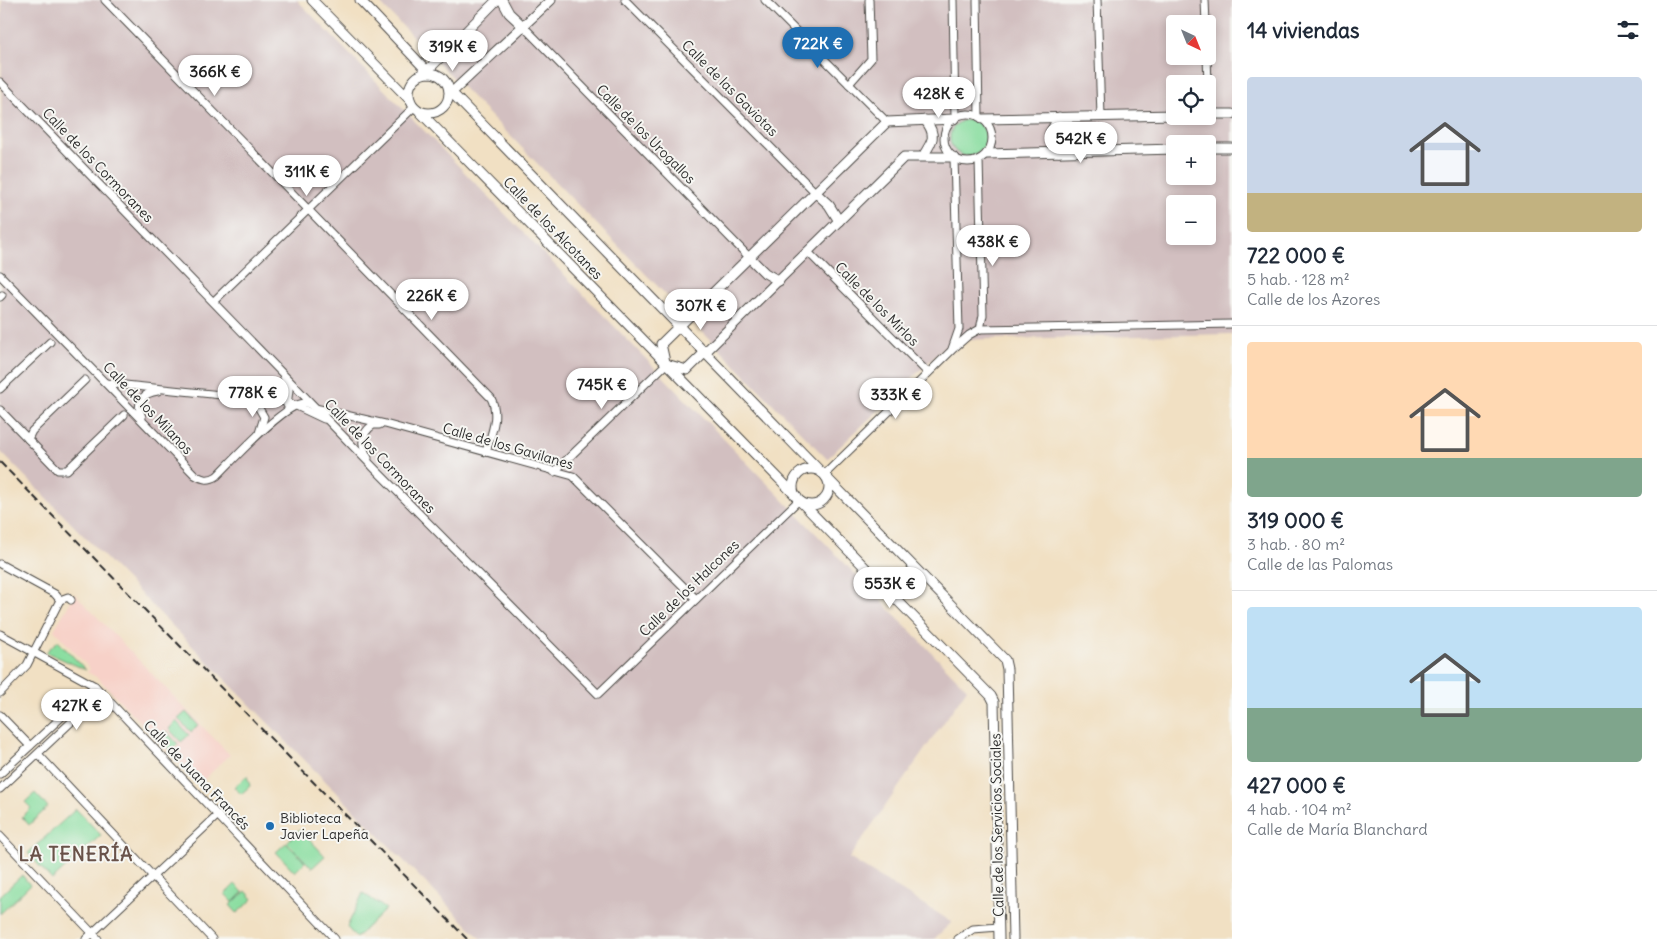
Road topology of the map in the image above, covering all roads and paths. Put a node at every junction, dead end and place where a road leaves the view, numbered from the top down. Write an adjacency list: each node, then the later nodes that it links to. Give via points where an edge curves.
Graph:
1 (105, 0): 38 (street)
2 (312, 0): 20 (street, Calle de los Alcotanes)
3 (360, 0): 16 (street)
4 (497, 0): 16 (street)
5 (502, 0): 15 (street, via 509,13)
6 (551, 0): 15 (street)
7 (625, 0): 37 (street, Calle de las Gaviotas)
8 (765, 0): 18 (street)
9 (869, 0): 18 (street, via 870,59)
10 (953, 0): 26 (street)
11 (977, 0): 27 (street)
12 (1097, 0): 24 (street)
13 (1205, 0): 14 (street)
14 (1206, 15)
15 (524, 27): 19 (street); 41 (street, Calle de los Urogallos)
16 (427, 73): 19 (street, via 444,80); 20 (street, via 415,78 410,85)
17 (0, 82): 44 (street, Calle de los Cormoranes)
18 (849, 84): 29 (street)
19 (450, 93): 20 (street, via 442,109 428,114); 46 (street, Calle de los Alcotanes)
20 (414, 106): 38 (street); 51 (street, Calle de los Alcotanes)
21 (1216, 114): 22 (street)
22 (1232, 114)
23 (1166, 115): 24 (street)
24 (1101, 116): 25 (street)
25 (1059, 117): 27 (street); 33 (street, via 1050,133)
26 (955, 118): 27 (street, via 967,114); 28 (street); 36 (street, via 944,138)
27 (981, 118): 35 (street, via 988,125 992,140)
28 (925, 120): 29 (street); 34 (street, via 932,129 932,141)
29 (887, 122): 37 (street)
30 (1216, 148): 31 (street)
31 (1232, 148)
32 (1166, 149): 33 (street)
33 (1059, 152): 35 (street)
34 (923, 156): 36 (street); 39 (street, via 904,157)
35 (983, 157): 36 (street, via 966,163); 47 (street, via 983,315)
36 (953, 158): 49 (street, via 958,329)
37 (816, 193): 39 (street); 41 (street)
38 (310, 209): 44 (street); 68 (street, via 491,398 496,415)
39 (839, 221): 40 (street)
40 (808, 252): 43 (street); 52 (street, Calle de los Mirlos)
41 (750, 258): 43 (street); 46 (street)
42 (0, 274): 55 (street, Calle de los Milanos)
43 (779, 281): 50 (street)
44 (214, 301): 53 (street, Calle de los Cormoranes)
45 (1232, 324): 47 (street)
46 (680, 326): 50 (street, Calle de los Alcotanes); 51 (street, via 661,344)
47 (980, 329): 49 (street)
48 (50, 342): 56 (street)
49 (952, 350): 52 (street)
50 (706, 352): 51 (street, via 688,370); 71 (street, Calle de los Alcotanes)
51 (666, 364): 70 (street); 72 (street, Calle de los Alcotanes)
52 (928, 373): 71 (street)
53 (282, 374): 59 (street); 60 (street, Calle de los Cormoranes)
54 (85, 380): 67 (street, via 32,430)
55 (106, 383): 57 (street, Calle de los Gavilanes); 64 (street, Calle de los Milanos)
56 (0, 389)
57 (169, 389): 58 (street, Calle de los Gavilanes); 64 (street, Calle de los Gavilanes, via 150,392 140,399 138,410)
58 (246, 398): 59 (street, Calle de los Gavilanes); 66 (street, via 256,403 264,416)
59 (292, 404): 60 (street, Calle de los Gavilanes, via 304,403); 63 (street, Calle de los Gavilanes); 66 (street, Calle de los Milanos)
60 (315, 408): 63 (street, Calle de los Cormoranes); 65 (street, Calle de los Gavilanes)
61 (0, 410): 67 (street)
62 (124, 415): 67 (street, via 63,472)
63 (328, 420): 69 (street, Calle de los Cormoranes)
64 (144, 422): 66 (street, Calle de los Milanos, via 195,475 203,479 211,480 217,476)
65 (385, 424): 68 (street, Calle de los Gavilanes); 69 (street, via 369,428 362,443)
66 (256, 438)
67 (28, 439)
68 (486, 452): 70 (street, Calle de los Gavilanes)
69 (375, 469): 82 (street, Calle de los Cormoranes)
70 (554, 472): 74 (street, Calle de los Gavilanes, via 573,476)
71 (824, 475): 72 (street, via 829,487 826,498 817,504); 72 (street, via 812,469 797,476 794,487); 83 (street, Calle de los Alcotanes, via 1005,660)
72 (799, 500): 74 (street, Calle de los Halcones); 84 (street, Calle de los Alcotanes, via 991,696)
73 (0, 564): 75 (street, via 55,594)
74 (696, 599): 82 (street, Calle de los Halcones)
75 (60, 600): 76 (street, via 68,597); 78 (street)
76 (71, 600)
77 (0, 634): 78 (street, Calle de Juana Francés)
78 (34, 653): 79 (street, Calle de Juana Francés); 80 (street, via 20,674)
79 (95, 686): 81 (street, Calle de Juana Francés); 86 (street)
80 (0, 693)
81 (102, 693): 87 (street); 90 (street, Calle de Juana Francés)
82 (598, 694)
83 (1008, 710): 100 (street, Calle de los Servicios Sociales)
84 (994, 711): 93 (street, Calle de los Servicios Sociales)
85 (0, 715): 86 (street)
86 (30, 746): 88 (street)
87 (38, 754): 89 (street); 92 (street)
88 (0, 774)
89 (0, 789)
90 (218, 815): 92 (street); 95 (street, Calle de Juana Francés)
91 (0, 836): 94 (street)
92 (153, 876): 94 (street); 97 (street)
93 (999, 927): 98 (street, via 973,929); 99 (street, Calle de los Servicios Sociales)
94 (95, 936): 96 (street)
95 (332, 938)
96 (86, 939)
97 (212, 939)
98 (958, 939)
99 (999, 939)
100 (1013, 939)

